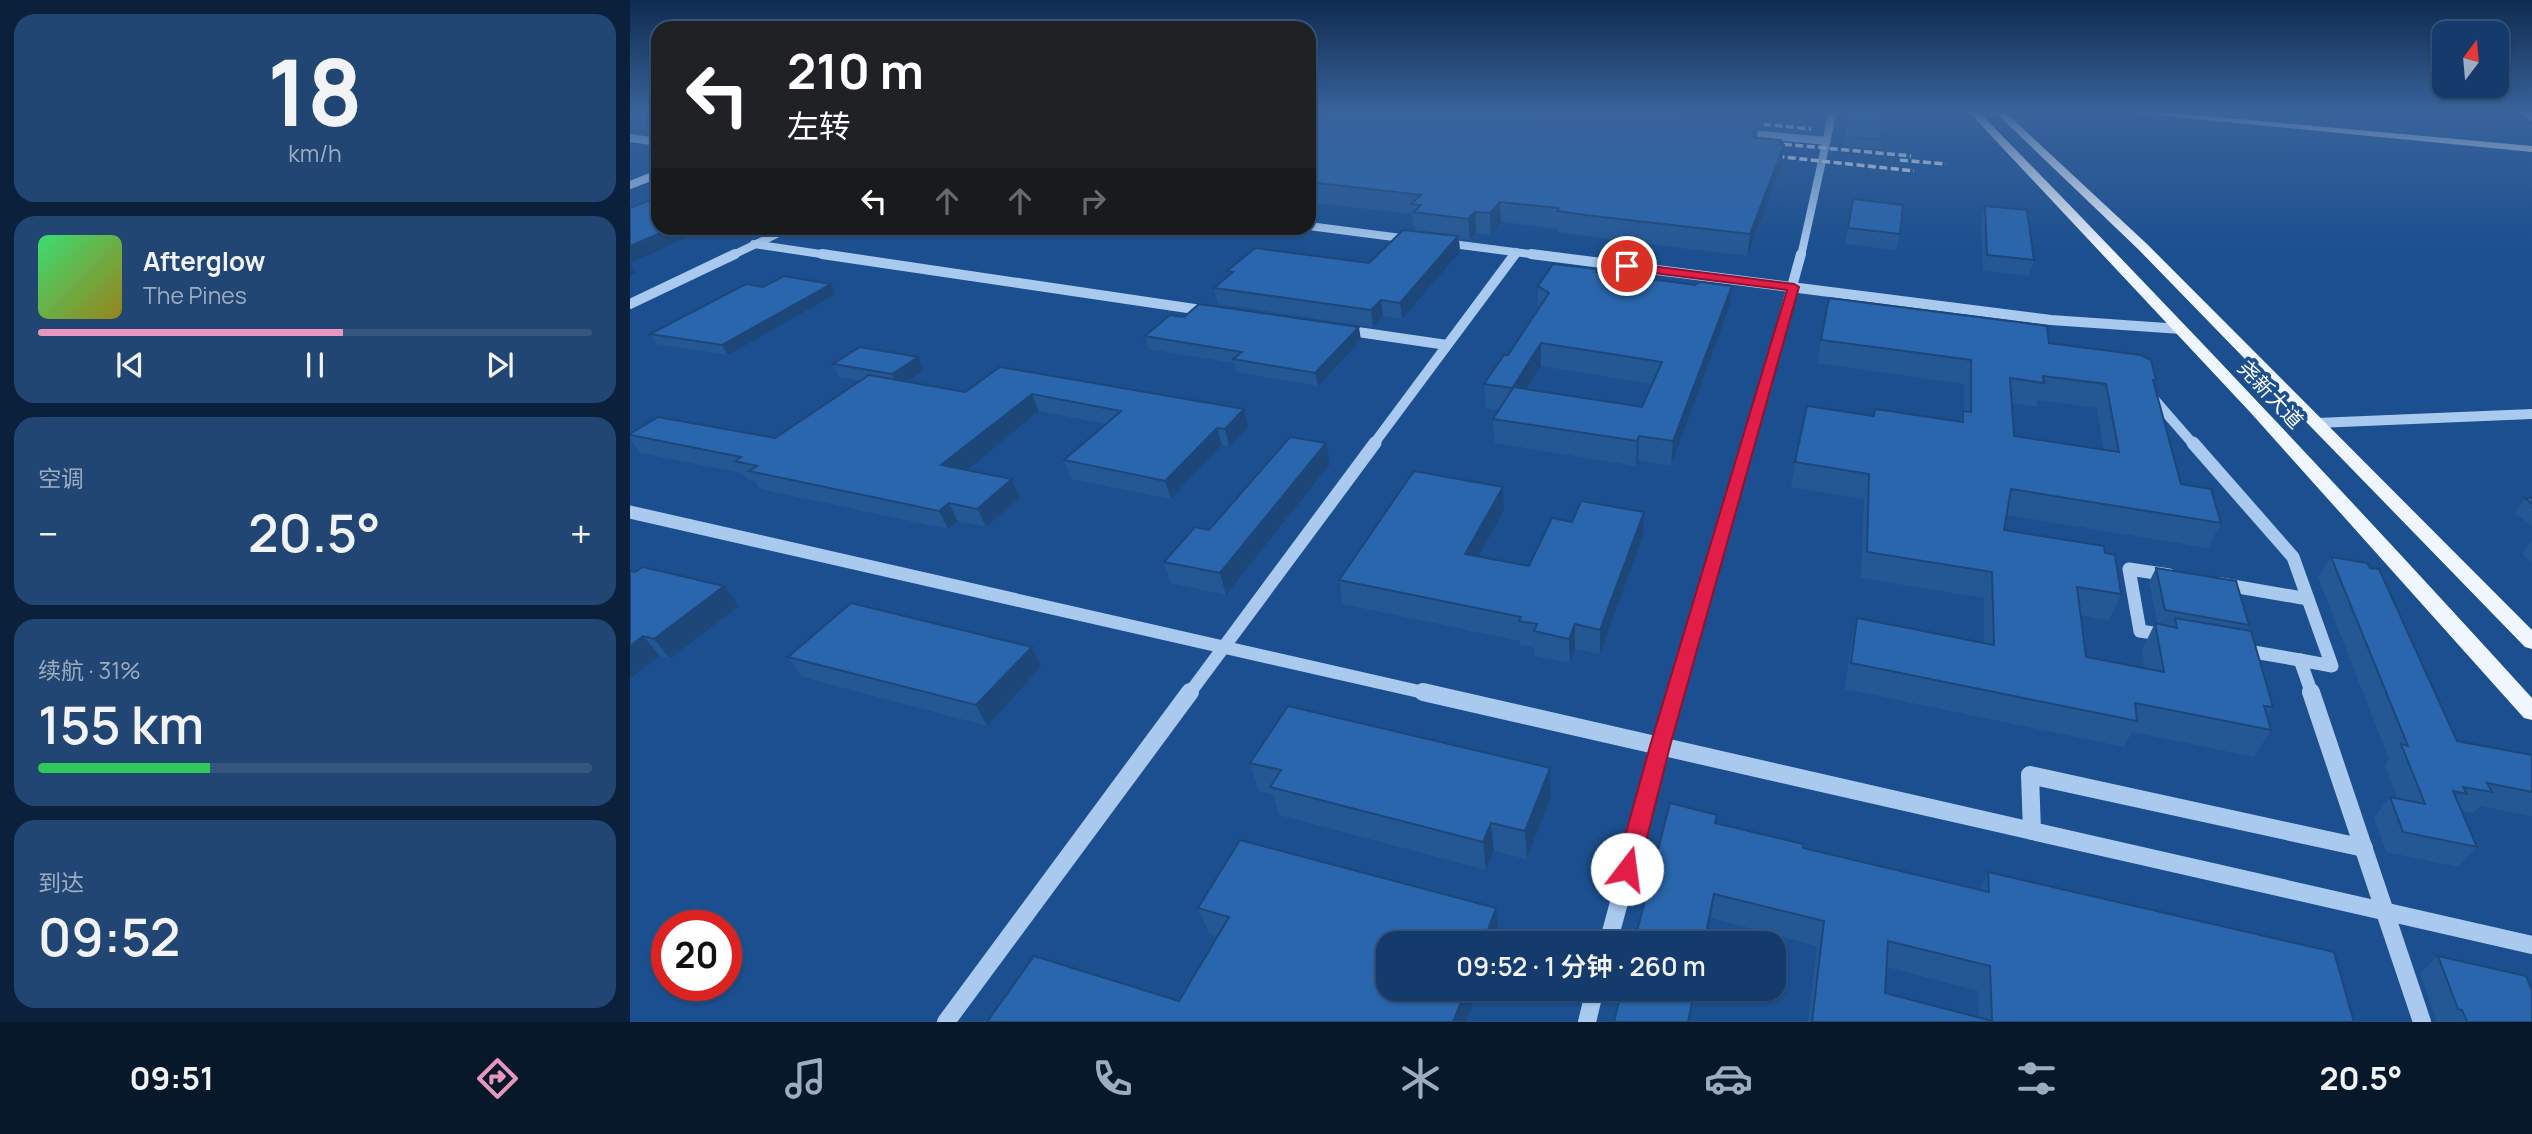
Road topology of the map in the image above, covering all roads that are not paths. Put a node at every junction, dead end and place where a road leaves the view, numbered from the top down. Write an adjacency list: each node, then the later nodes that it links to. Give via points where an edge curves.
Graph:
1 (1824, 159): 12 (lane)
2 (2018, 159): 15 (main road, 尧新大道)
3 (2049, 159): 20 (main road, 尧新大道)
4 (651, 177): 5 (lane)
5 (630, 185)
6 (1316, 227): 8 (lane)
7 (774, 235): 10 (lane)
8 (1419, 240)
9 (1433, 242): 11 (lane)
10 (754, 244): 13 (lane); 14 (lane)
11 (1516, 253): 12 (lane); 17 (lane)
12 (1794, 287): 15 (lane, via 2051,320); 31 (lane)
13 (630, 304)
14 (1216, 312)
15 (2181, 329): 30 (main road, 尧新大道)
16 (1338, 330): 17 (lane)
17 (1447, 345): 27 (lane)
18 (2148, 379): 24 (lane, via 2154,401 2293,558)
19 (2532, 414): 20 (lane)
20 (2317, 423): 26 (main road, 尧新大道)
21 (630, 512): 27 (lane)
22 (2185, 578): 25 (lane, via 2129,569 2140,631)
23 (2212, 583): 24 (lane)
24 (2308, 599): 29 (lane, via 2332,666)
25 (2180, 638)
26 (2532, 642)
27 (1225, 646): 31 (lane); 38 (lane)
28 (2234, 648): 29 (lane)
29 (2300, 660): 33 (lane)
30 (2532, 712)
31 (1660, 746): 32 (lane); 35 (lane)
32 (2032, 831): 33 (lane, via 2030,775); 34 (lane)
33 (2364, 848): 34 (lane)
34 (2386, 912): 36 (lane); 40 (lane)
35 (1611, 931)
36 (2532, 945)
37 (1592, 1001): 39 (lane)
38 (946, 1022)
39 (1587, 1022)
40 (2422, 1022)

